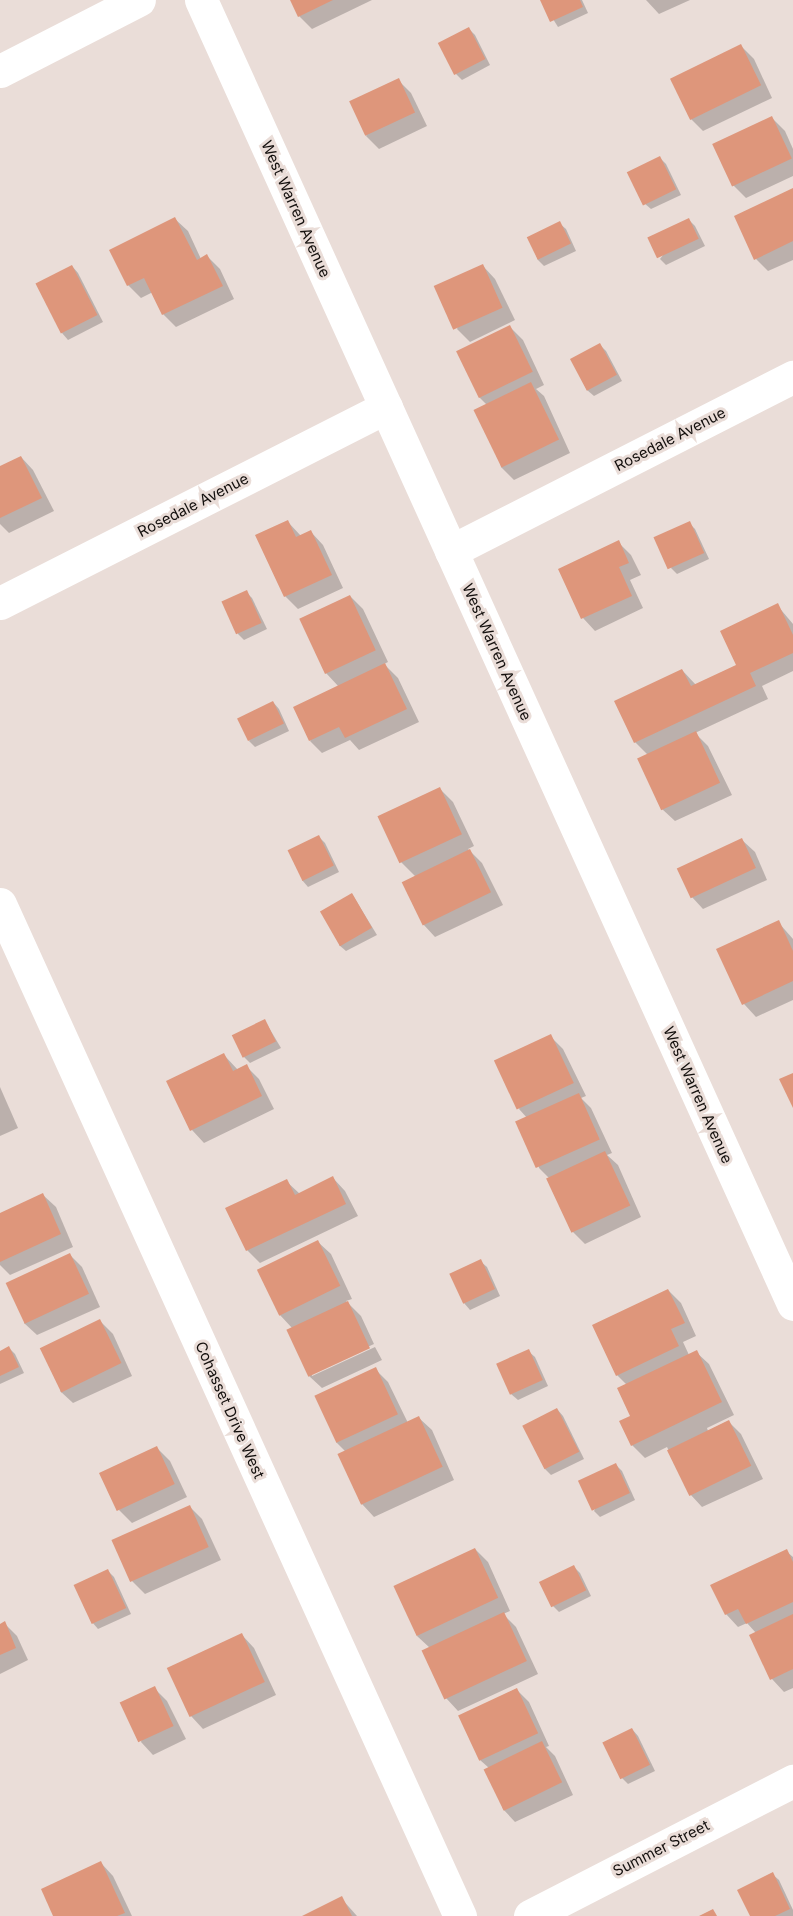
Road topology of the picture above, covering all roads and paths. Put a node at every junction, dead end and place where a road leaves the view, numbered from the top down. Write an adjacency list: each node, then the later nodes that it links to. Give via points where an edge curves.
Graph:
1 (139, 0): 3 (street)
2 (201, 0): 5 (street, West Warren Avenue)
3 (0, 71)
4 (793, 377): 6 (street, Rosedale Avenue)
5 (386, 407): 6 (street, West Warren Avenue); 7 (street, Rosedale Avenue)
6 (451, 550): 9 (street, West Warren Avenue)
7 (0, 603)
8 (0, 904): 11 (street, Cohasset Drive West)
9 (793, 1304)
10 (793, 1781): 12 (street, Summer Street)
11 (460, 1916)
12 (530, 1916)

